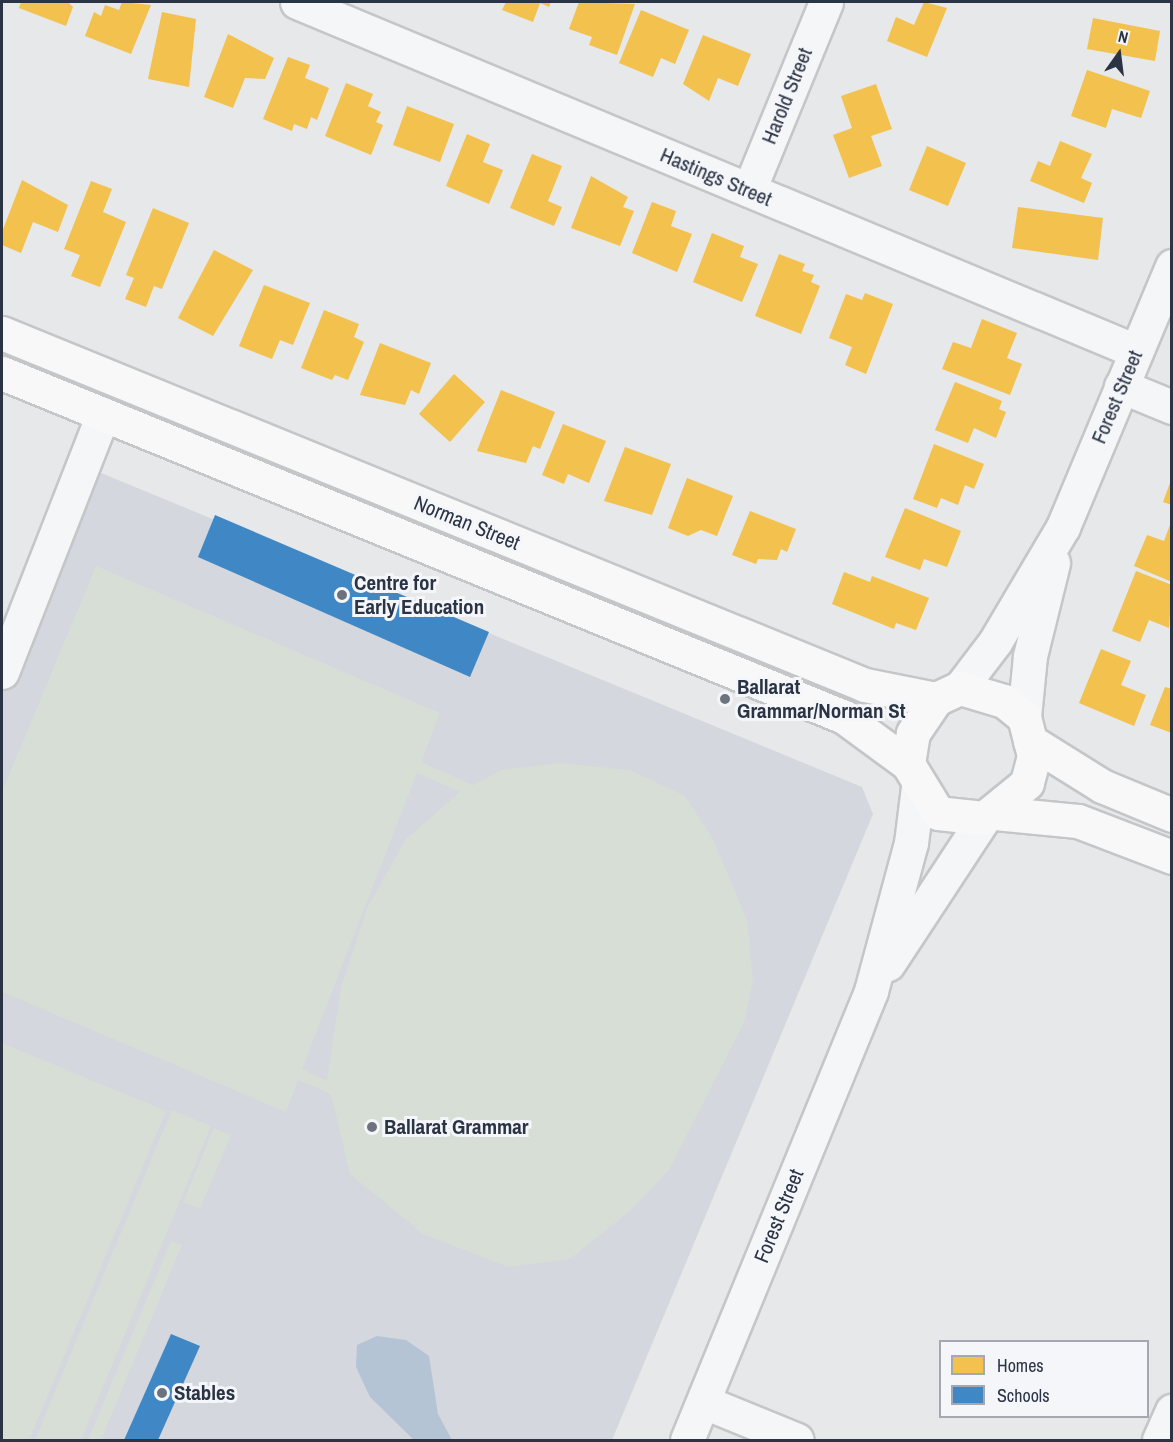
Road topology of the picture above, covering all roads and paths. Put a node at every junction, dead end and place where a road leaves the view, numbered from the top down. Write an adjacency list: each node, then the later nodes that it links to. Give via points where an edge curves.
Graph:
1 (297, 2): 3 (street, Hastings Street)
2 (826, 2): 3 (street, Harold Street)
3 (749, 190): 6 (street, Hastings Street)
4 (1172, 266): 6 (street, Forest Street)
5 (2, 333): 13 (main road, Norman Street, via 865,685)
6 (1136, 351): 8 (street, Forest Street)
7 (2, 373): 10 (main road, Norman Street)
8 (1121, 386): 9 (street); 11 (street, Forest Street)
9 (1172, 407)
10 (103, 414): 12 (street); 15 (main road, Norman Street, via 844,717)
11 (1063, 527): 13 (street, Forest Street, via 995,642); 14 (street, Forest Street, via 1030,656)
12 (2, 672)
13 (948, 694): 14 (main road, via 1004,701); 15 (main road, via 913,733)
14 (1027, 729): 16 (main road, via 1101,786); 17 (main road, via 1034,756 1027,783)
15 (913, 775): 17 (main road, via 938,813); 19 (street, Forest Street, via 910,843)
16 (1172, 815)
17 (990, 816): 18 (main road, via 1078,821); 19 (street, Forest Street)
18 (1172, 857)
19 (871, 991): 20 (street, Forest Street)
20 (704, 1402): 22 (street, Forest Street); 23 (street)
21 (1172, 1411): 24 (street)
22 (687, 1440)
23 (797, 1440)
24 (1159, 1440)

